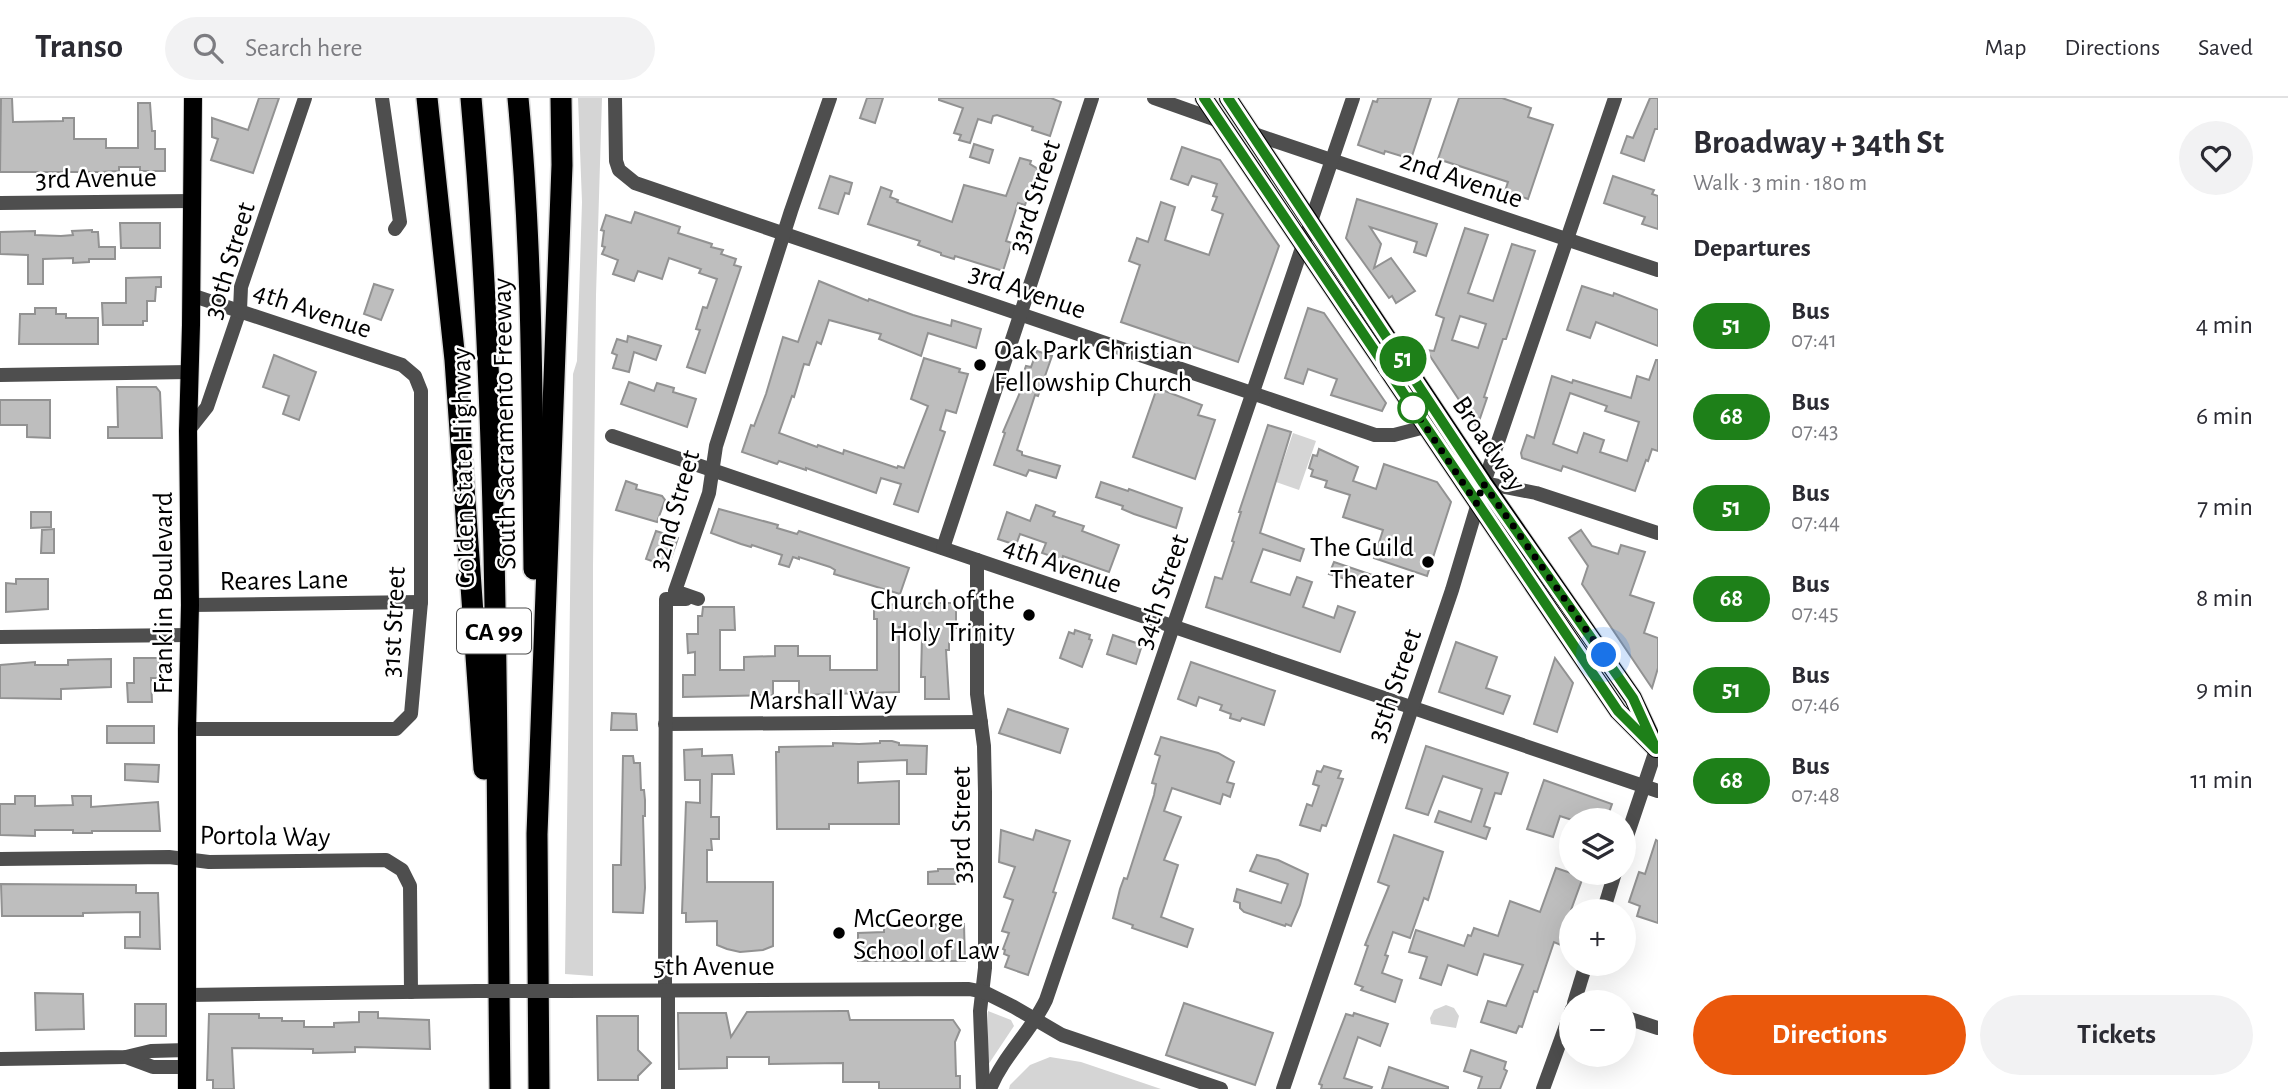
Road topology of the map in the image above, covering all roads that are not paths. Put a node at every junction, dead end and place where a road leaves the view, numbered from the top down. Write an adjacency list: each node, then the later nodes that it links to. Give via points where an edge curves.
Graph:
1 (193, 98): 19 (main road, Franklin Boulevard)
2 (305, 98): 28 (street, 30th Street, via 242,287)
3 (382, 98): 22 (street, via 400,222)
4 (427, 98): 59 (highway, via 455,360)
5 (471, 98): 59 (highway, Golden State Highway / CA 99, via 486,312)
6 (518, 98): 56 (highway, South Sacramento Freeway, via 530,303)
7 (561, 98): 56 (highway)
8 (615, 98): 23 (street, 3rd Avenue, via 615,155 619,170 635,183)
9 (830, 98): 23 (street, 32nd Street)
10 (1092, 98): 29 (street, 33rd Street)
11 (1154, 98): 16 (street)
12 (1204, 98): 16 (main road, Broadway)
13 (1228, 98): 17 (main road, Broadway)
14 (1353, 98): 18 (street, 34th Street)
15 (1615, 98): 24 (street, 35th Street)
16 (1219, 121): 25 (main road, Broadway)
17 (1251, 133): 18 (street, 2nd Avenue); 21 (main road, Broadway)
18 (1333, 160): 21 (street, 34th Street); 24 (street, 2nd Avenue)
19 (192, 201): 20 (street, 3rd Avenue); 27 (main road, Franklin Boulevard)
20 (0, 203)
21 (1310, 222): 25 (street, 34th Street); 38 (main road, Broadway)
22 (395, 229)
23 (784, 233): 29 (street, 3rd Avenue); 37 (street, 32nd Street)
24 (1567, 239): 26 (street, 2nd Avenue); 38 (street, 35th Street)
25 (1303, 245): 33 (street, 34th Street); 34 (main road, Broadway)
26 (1658, 270)
27 (191, 295): 28 (street, 4th Avenue); 30 (main road, Franklin Boulevard)
28 (240, 310): 32 (street, 4th Avenue, via 402,365); 35 (street, 30th Street, via 207,407)
29 (1020, 314): 33 (street, 3rd Avenue); 41 (street, 33rd Street)
30 (189, 372): 31 (street); 35 (main road, Franklin Boulevard)
31 (0, 375)
32 (415, 376): 43 (street, 31st Street, via 421,391)
33 (1254, 393): 34 (street, 3rd Avenue, via 1376,435); 45 (street, 34th Street)
34 (1425, 426): 39 (main road, Broadway)
35 (188, 431): 44 (main road, Franklin Boulevard)
36 (612, 436): 37 (street, 4th Avenue)
37 (712, 470): 41 (street, 4th Avenue); 50 (street, 32nd Street, via 709,493 675,591 698,599 666,599)
38 (1483, 483): 39 (street, 35th Street); 40 (street, via 1536,493); 52 (main road, Broadway, via 1633,698)
39 (1477, 504): 48 (street, 35th Street); 52 (main road, Broadway, via 1618,711)
40 (1658, 533)
41 (943, 548): 42 (street, 4th Avenue)
42 (977, 560): 45 (street, 4th Avenue); 49 (street, 33rd Street)
43 (421, 602): 44 (street, Reares Lane); 51 (street, 31st Street, via 411,714 396,729)
44 (190, 605): 46 (main road, Franklin Boulevard)
45 (1174, 627): 48 (street, 4th Avenue); 64 (street, 34th Street)
46 (190, 635): 47 (street); 51 (main road, Franklin Boulevard)
47 (0, 637)
48 (1412, 707): 53 (street, 4th Avenue); 77 (street, 35th Street)
49 (981, 722): 50 (street, Marshall Way); 62 (street, 33rd Street)
50 (665, 724): 60 (street, 32nd Street)
51 (187, 729): 57 (main road, Franklin Boulevard)
52 (1657, 748): 53 (street)
53 (1642, 786): 54 (street, 4th Avenue); 55 (street)
54 (1658, 791)
55 (1635, 808)
56 (537, 834): 72 (highway)
57 (186, 858): 58 (street, Portola Way); 61 (street, Portola Way, via 209,862 386,860 402,870 410,887); 63 (main road, Franklin Boulevard)
58 (0, 859)
59 (498, 935): 71 (highway, Golden State Highway / CA 99)
60 (667, 990): 61 (street, 5th Avenue, bridge); 62 (street, 5th Avenue); 73 (street, 32nd Street)
61 (411, 992): 63 (street, 5th Avenue)
62 (984, 992): 64 (street, 5th Avenue); 74 (street, 33rd Street, via 980,1011)
63 (188, 995): 69 (main road, Franklin Boulevard)
64 (1036, 1020): 75 (street, 34th Street); 76 (street, 5th Avenue, via 1062,1035)
65 (1636, 1021): 66 (street)
66 (1658, 1028)
67 (1559, 1046): 78 (street)
68 (0, 1059): 69 (street, via 127,1057 151,1051)
69 (187, 1059): 70 (main road, Franklin Boulevard)
70 (187, 1089)
71 (500, 1089)
72 (539, 1089)
73 (668, 1089)
74 (983, 1089)
75 (990, 1089)
76 (1221, 1089)
77 (1283, 1089)
78 (1543, 1089)

